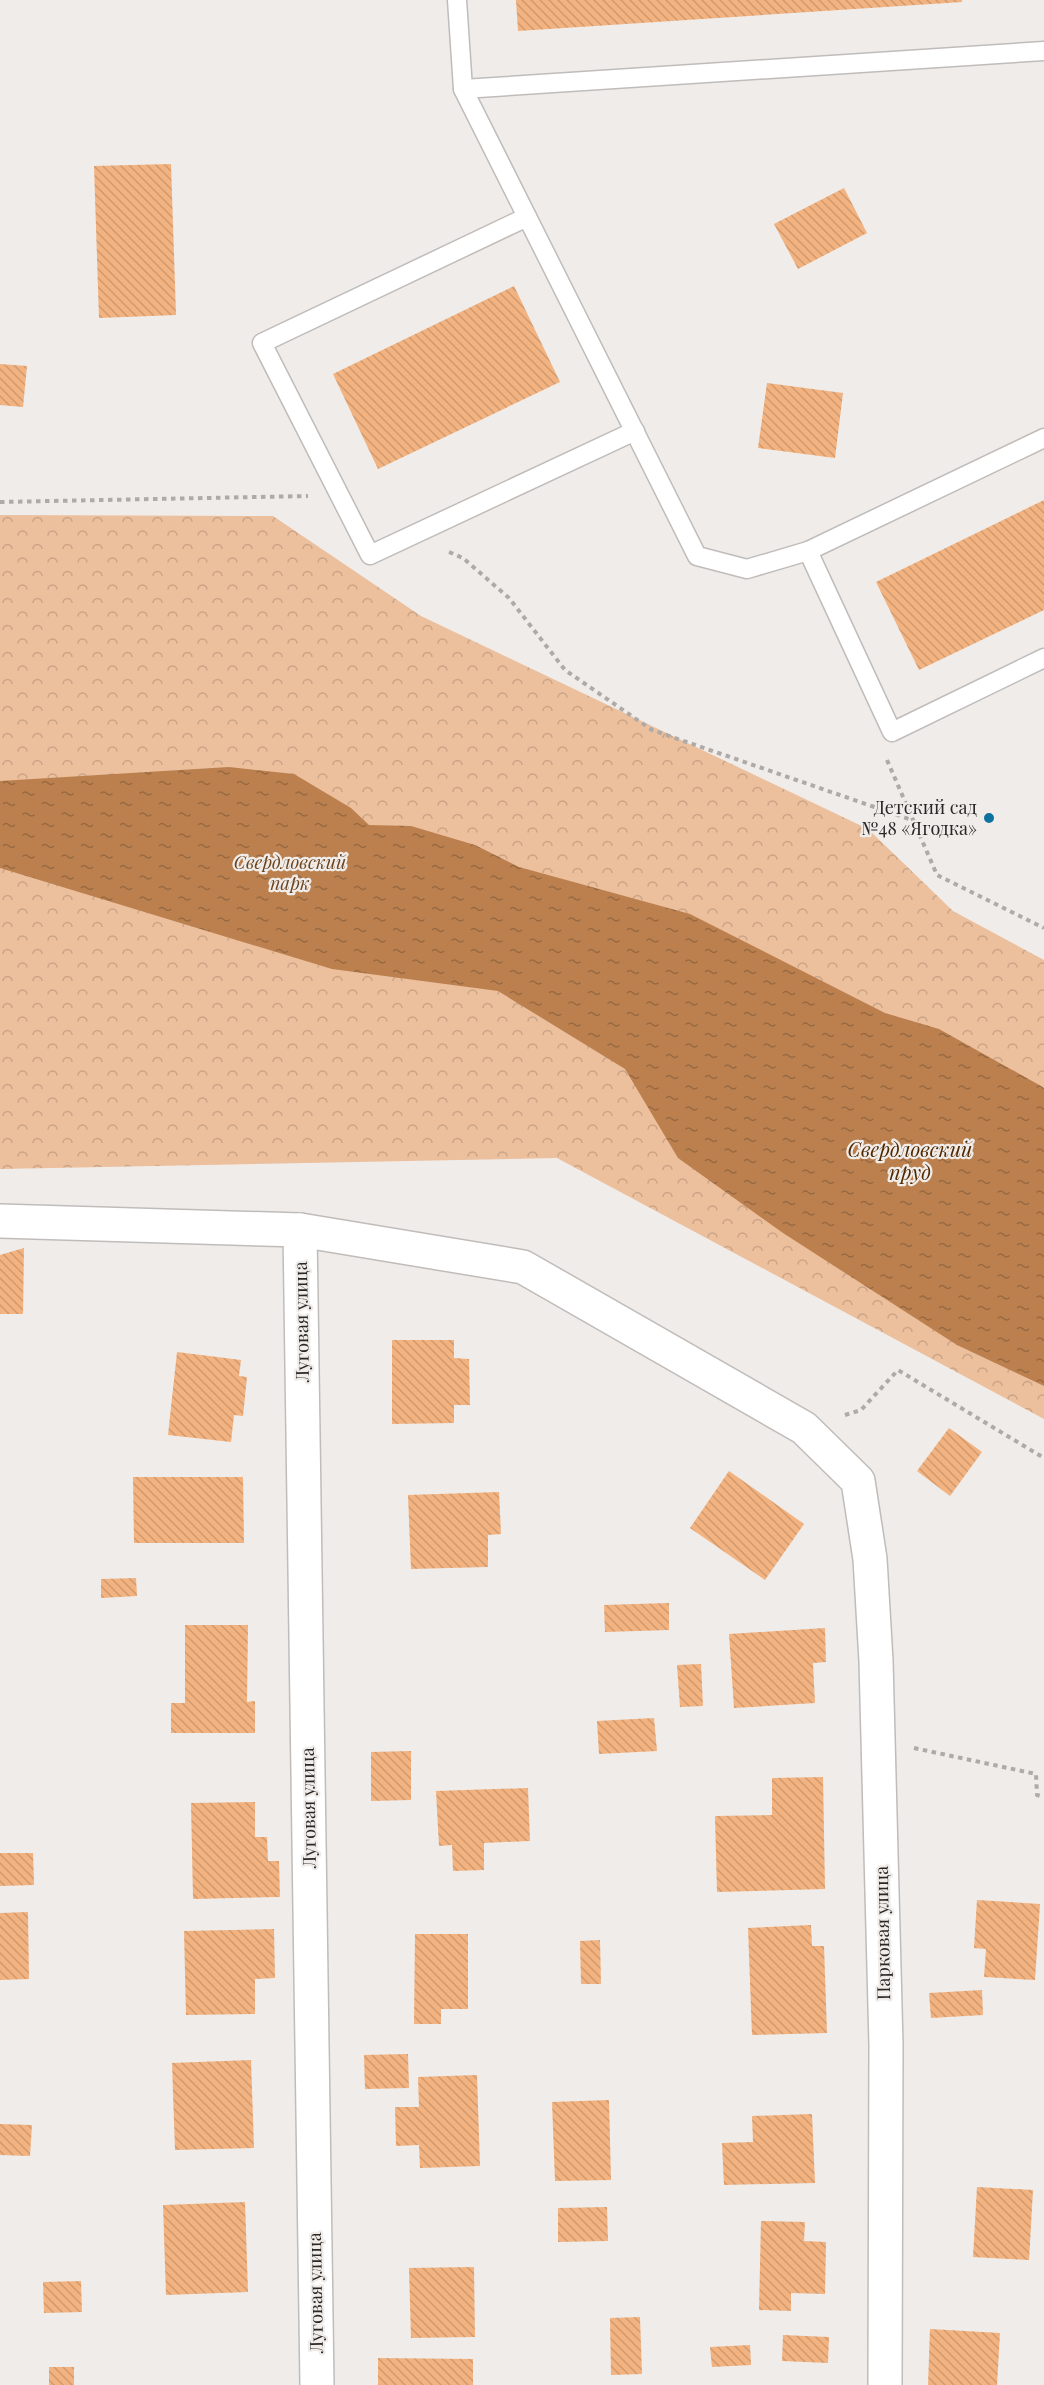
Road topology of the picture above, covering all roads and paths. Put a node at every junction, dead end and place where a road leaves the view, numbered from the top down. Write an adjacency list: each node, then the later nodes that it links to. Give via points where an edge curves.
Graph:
1 (457, 0): 3 (lane)
2 (1044, 51): 3 (lane)
3 (463, 89): 4 (lane)
4 (527, 217): 5 (lane); 7 (lane, via 262,343)
5 (634, 431): 9 (lane); 10 (lane, via 697,556 747,569)
6 (1044, 438): 10 (lane)
7 (339, 495): 8 (path); 9 (lane, via 370,555)
8 (0, 502)
9 (413, 535): 13 (path, via 463,558 509,598 565,670 652,730)
10 (808, 551): 12 (lane)
11 (1044, 658): 12 (lane)
12 (892, 732): 13 (path, via 886,762)
13 (912, 820): 14 (path, via 937,875)
14 (1044, 928)
15 (0, 1221): 16 (street)
16 (300, 1230): 17 (street, via 523,1267); 21 (street, Луговая улица)
17 (804, 1428): 18 (path, via 861,1410 898,1370); 19 (street, Парковая улица, via 858,1481 870,1559)
18 (1044, 1458)
19 (878, 1740): 20 (path, via 1036,1774 1036,1795); 22 (street, Парковая улица, via 885,2045)
20 (1044, 1797)
21 (317, 2385)
22 (885, 2385)

